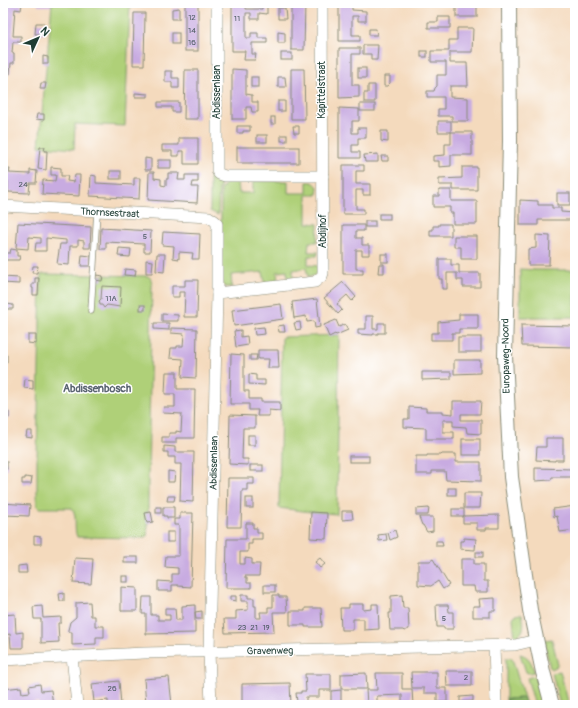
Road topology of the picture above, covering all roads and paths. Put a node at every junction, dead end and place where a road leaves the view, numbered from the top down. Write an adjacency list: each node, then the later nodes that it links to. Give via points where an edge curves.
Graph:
1 (217, 3): 4 (street, Abdissenlaan, via 217,171 225,176)
2 (322, 3): 4 (street, Kapittelstraat)
3 (509, 3): 10 (street, Europaweg-Noord, via 510,141 505,356 511,477)
4 (323, 176): 8 (street, Abdijhof, via 322,276 315,282)
5 (3, 206): 6 (street, Thornsestraat)
6 (97, 212): 7 (street, Thornsestraat, via 209,217); 9 (lane)
7 (215, 221): 8 (street, Abdissenlaan)
8 (217, 293): 12 (street, Abdissenlaan)
9 (91, 310)
10 (536, 640): 11 (street, Gravenweg); 18 (street, Europaweg-Noord)
11 (494, 646): 12 (street, Gravenweg); 17 (street)
12 (209, 652): 13 (street, Gravenweg); 16 (street, Abdissenlaan)
13 (72, 656): 14 (street, Gravenweg); 15 (street)
14 (3, 660)
15 (77, 705)
16 (210, 705)
17 (496, 705)
18 (552, 705)

